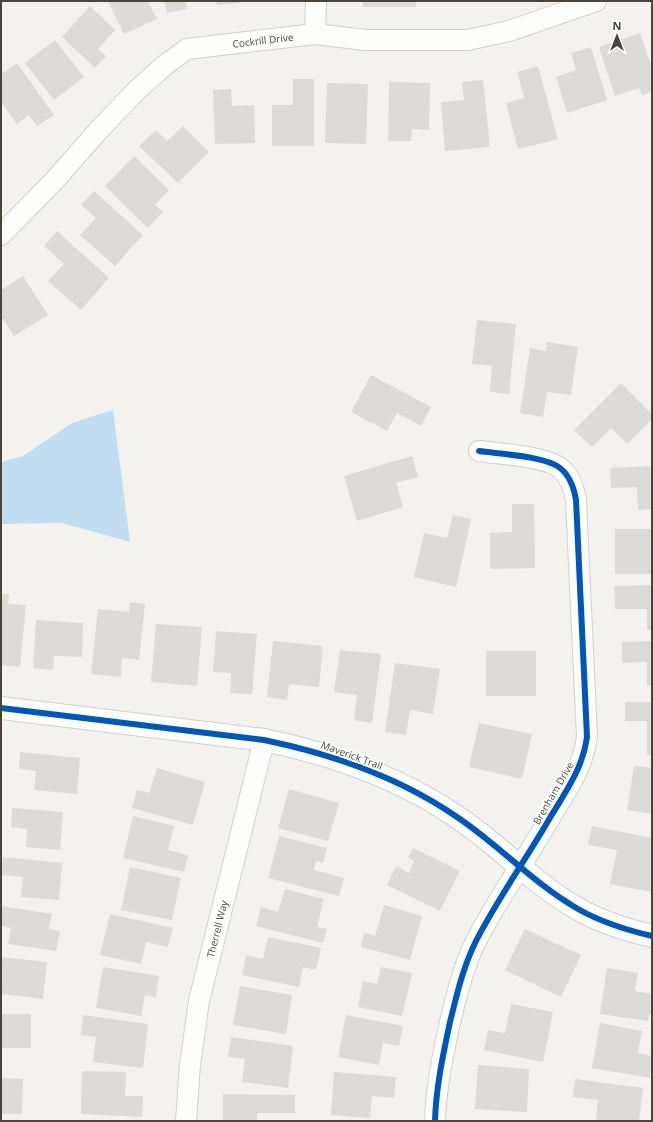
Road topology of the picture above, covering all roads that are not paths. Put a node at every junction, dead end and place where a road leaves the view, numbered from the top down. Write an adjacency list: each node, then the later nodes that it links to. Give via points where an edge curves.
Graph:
1 (316, 1): 3 (street)
2 (596, 1): 3 (street, Cockrill Drive, via 509,30 468,40 365,40)
3 (315, 34): 4 (street, Cockrill Drive, via 187,49 137,90)
4 (1, 235)
5 (478, 451): 8 (street, Brenham Drive, via 551,462 566,474 576,500 588,737 576,775)
6 (1, 708): 7 (street, Maverick Trail)
7 (264, 740): 8 (street, Maverick Trail, via 341,760 410,789 468,824); 10 (street, Therrell Way, via 199,1001)
8 (521, 867): 9 (street, Maverick Trail, via 577,908 612,924); 11 (street, Brenham Drive, via 476,940 466,965 440,1067)
9 (652, 936)
10 (186, 1121)
11 (434, 1121)

